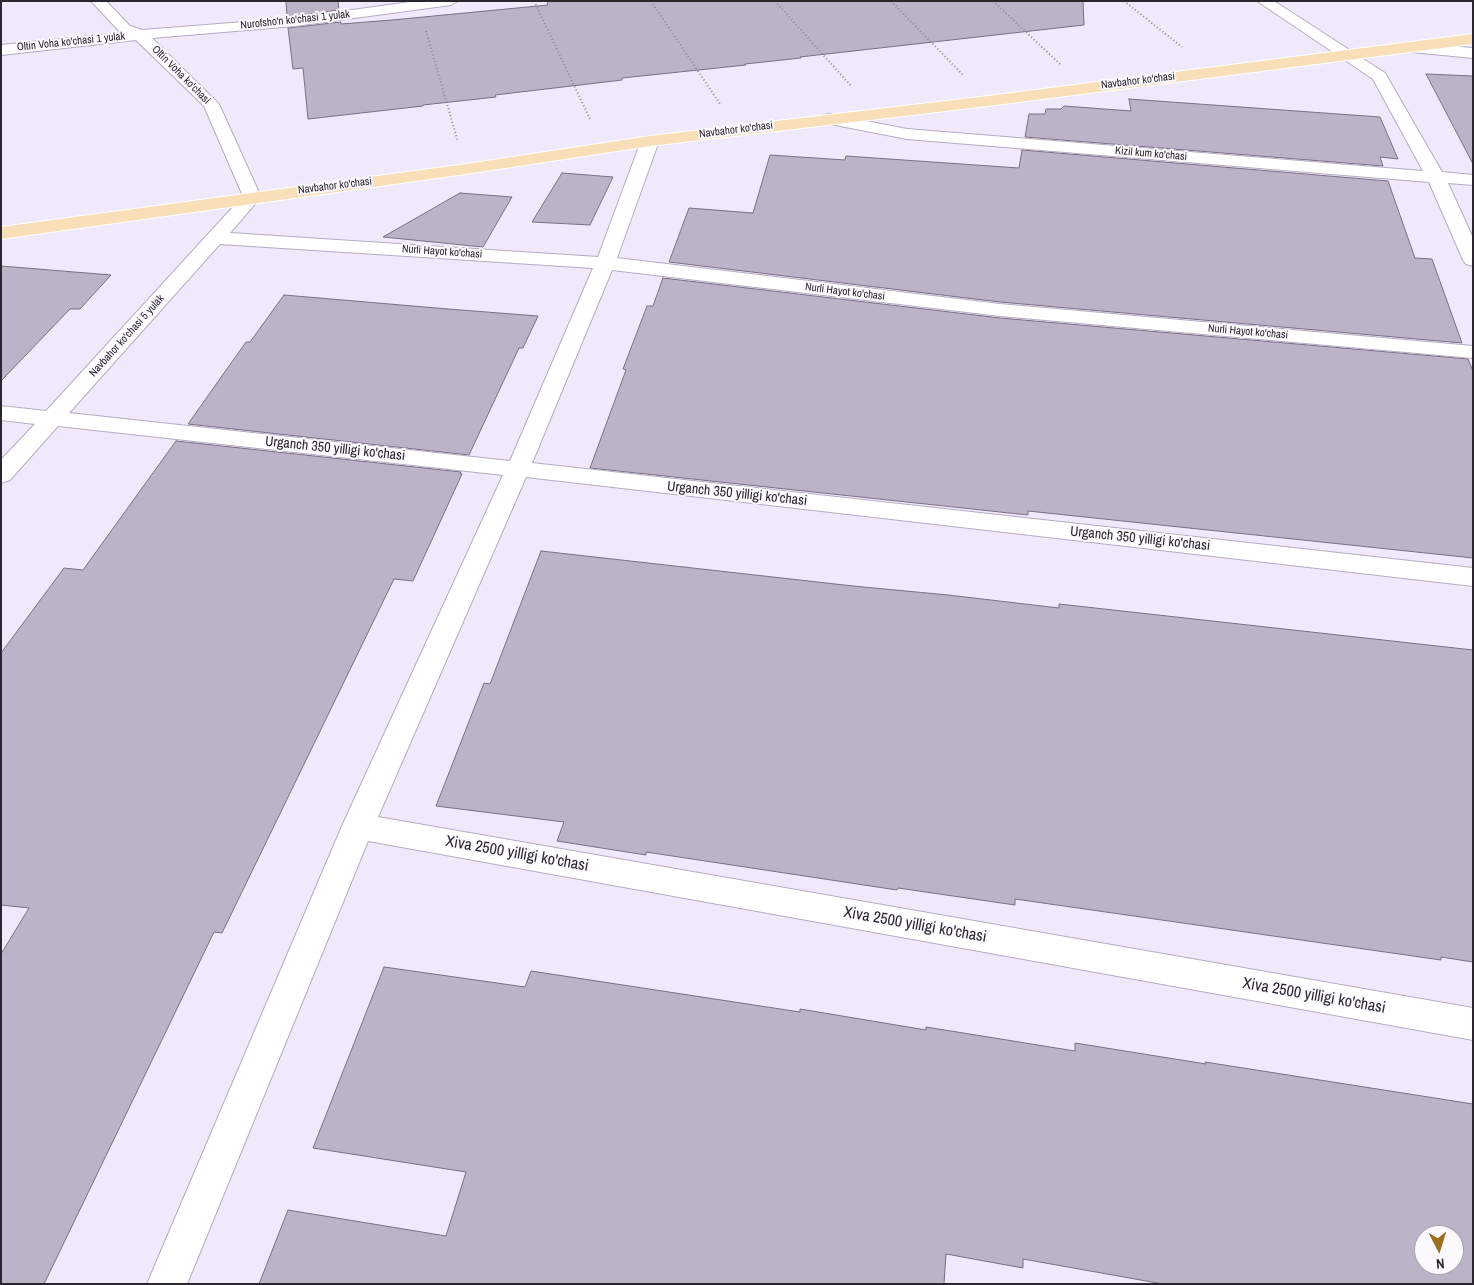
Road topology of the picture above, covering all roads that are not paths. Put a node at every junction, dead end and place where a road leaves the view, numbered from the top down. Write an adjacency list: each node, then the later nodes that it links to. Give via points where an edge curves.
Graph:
1 (98, 1): 4 (street, Oltin Voha ko'chasi, via 124,29)
2 (451, 1): 4 (street, Nurofsho'n ko'chasi 1 yulak, via 295,22)
3 (1264, 1): 9 (street)
4 (140, 35): 7 (street, Oltin Voha ko'chasi 1 yulak); 14 (street, Oltin Voha ko'chasi, via 212,104)
5 (1473, 39): 6 (main road, Navbahor ko'chasi)
6 (1406, 48): 8 (street); 9 (main road, Navbahor ko'chasi)
7 (1, 50)
8 (1473, 53)
9 (1347, 56): 10 (main road, Navbahor ko'chasi); 12 (street, via 1379,76)
10 (830, 119): 11 (main road, Navbahor ko'chasi); 12 (street, Kizil kum ko'chasi, via 907,134)
11 (650, 140): 14 (main road, Navbahor ko'chasi, via 466,169); 18 (street)
12 (1436, 177): 13 (street, Kizil kum ko'chasi); 17 (street)
13 (1473, 180)
14 (252, 197): 15 (main road, Navbahor ko'chasi); 16 (street, Navbahor ko'chasi 5 yulak)
15 (1, 233)
16 (216, 238): 18 (street, Nurli Hayot ko'chasi); 21 (street, Navbahor ko'chasi 5 yulak)
17 (1473, 260)
18 (605, 263): 19 (street, Nurli Hayot ko'chasi, via 1000,310); 22 (street)
19 (1473, 352)
20 (1, 413): 21 (street, Urganch 350 yilligi ko'chasi)
21 (52, 418): 22 (street, Urganch 350 yilligi ko'chasi); 23 (street, Navbahor ko'chasi 5 yulak)
22 (518, 469): 24 (street, Urganch 350 yilligi ko'chasi); 25 (street)
23 (1, 475)
24 (1473, 577)
25 (358, 826): 26 (street, Xiva 2500 yilligi ko'chasi); 27 (street)
26 (1473, 1024)
27 (167, 1284)

